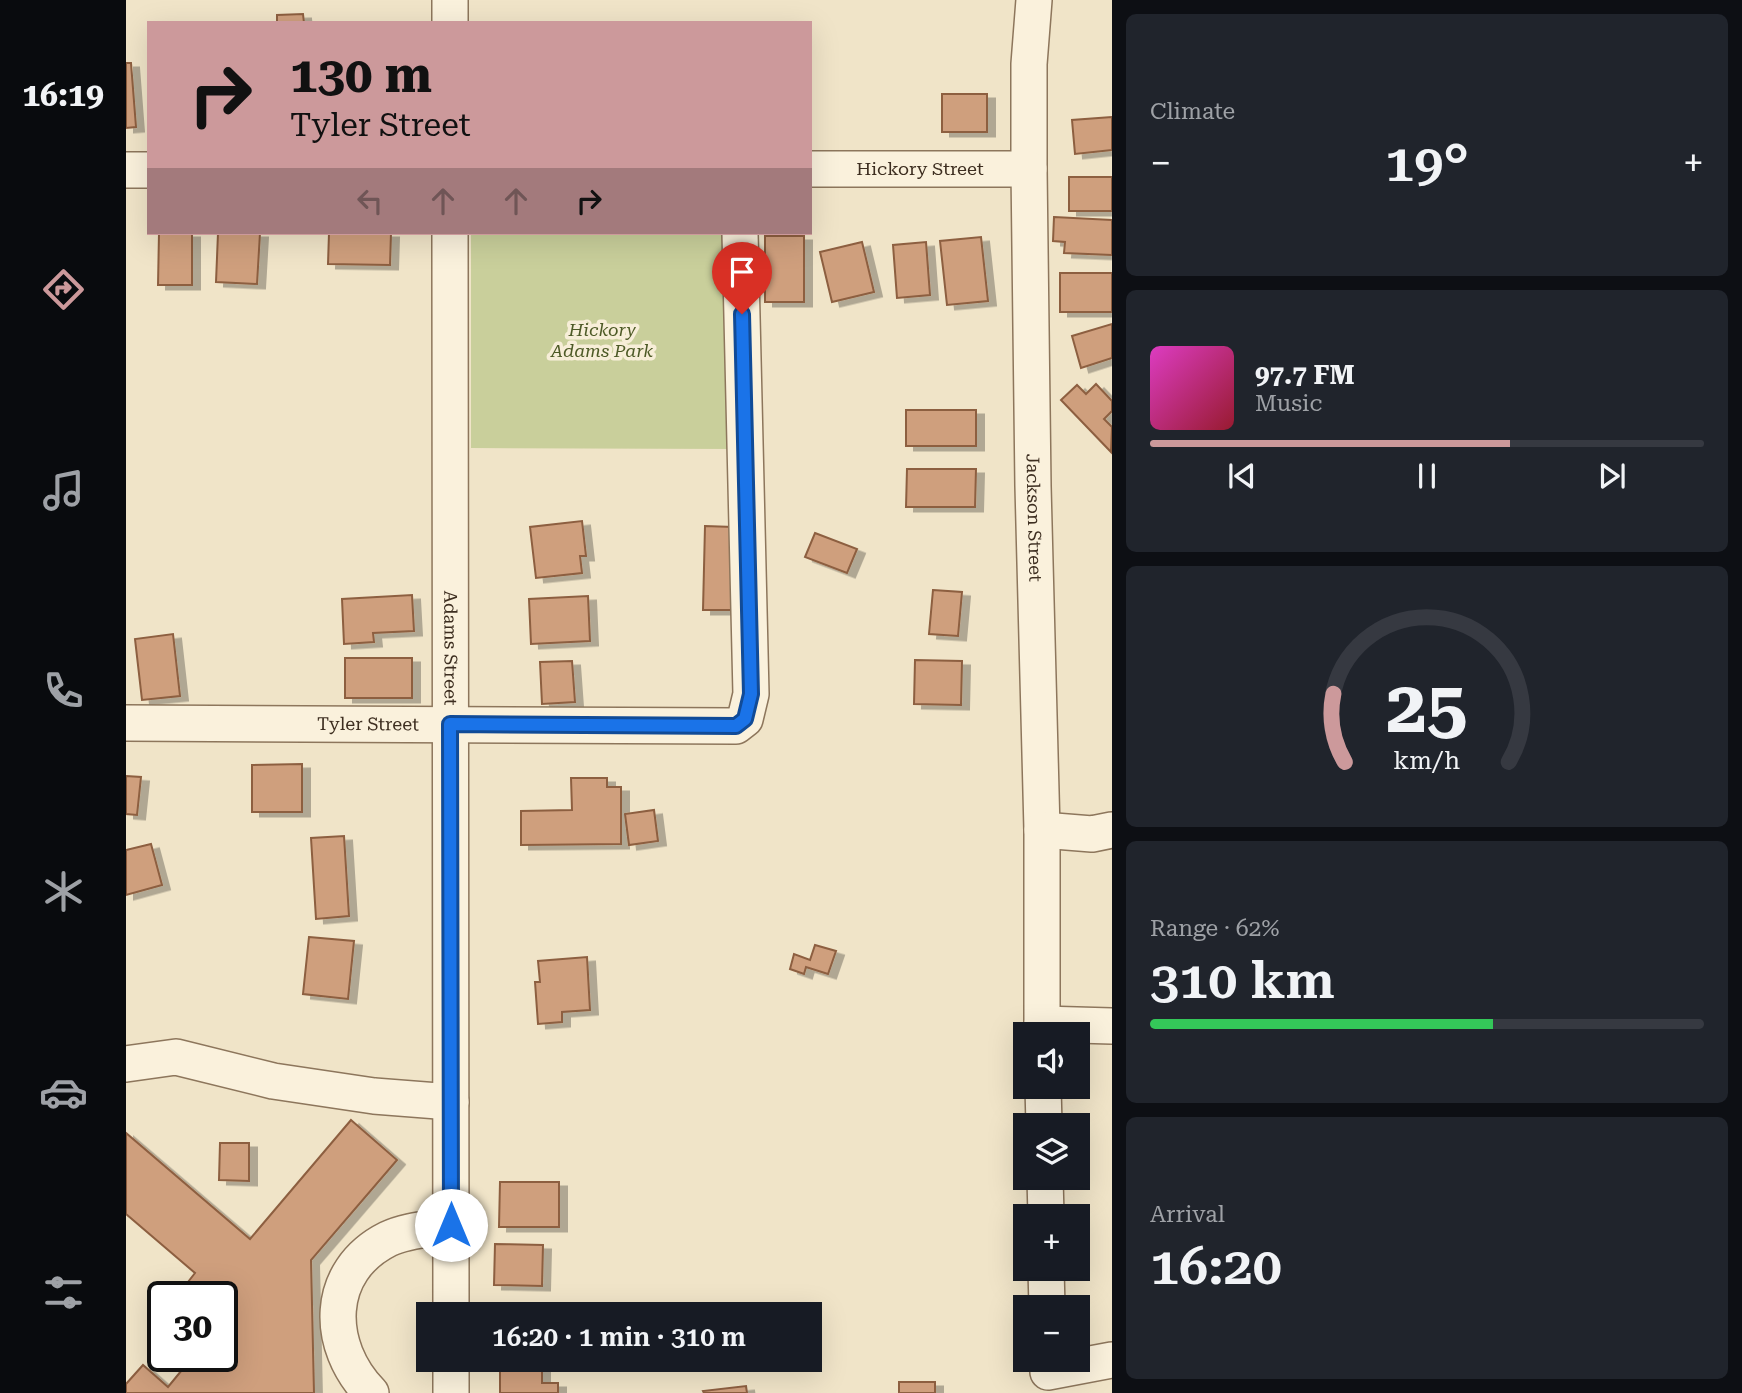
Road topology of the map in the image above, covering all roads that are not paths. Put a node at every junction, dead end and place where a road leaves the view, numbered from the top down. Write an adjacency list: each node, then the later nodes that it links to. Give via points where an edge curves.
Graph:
1 (450, 0): 3 (street)
2 (1034, 0): 5 (street, Jackson Street)
3 (450, 21)
4 (812, 169): 5 (street, Hickory Street)
5 (1029, 169): 12 (street, Jackson Street)
6 (126, 170): 7 (street)
7 (147, 170)
8 (450, 235): 11 (street, Adams Street)
9 (740, 235): 11 (street, Tyler Street, via 751,694 745,719 736,726)
10 (126, 723): 11 (street, Tyler Street)
11 (450, 724): 18 (street, Adams Street)
12 (1042, 830): 13 (street, via 1092,834); 14 (street, Jackson Street)
13 (1112, 830)
14 (1042, 1022)
15 (1112, 1026): 16 (street)
16 (1090, 1027)
17 (126, 1064): 18 (street, via 176,1057 273,1081)
18 (451, 1102): 19 (street, Adams Street)
19 (451, 1225): 20 (street, Adams Street); 24 (street, via 388,1239 362,1259 345,1284 338,1335 351,1367)
20 (451, 1302)
21 (1112, 1360): 23 (street)
22 (451, 1372): 25 (street)
23 (1048, 1375)
24 (371, 1393)
25 (451, 1393)

